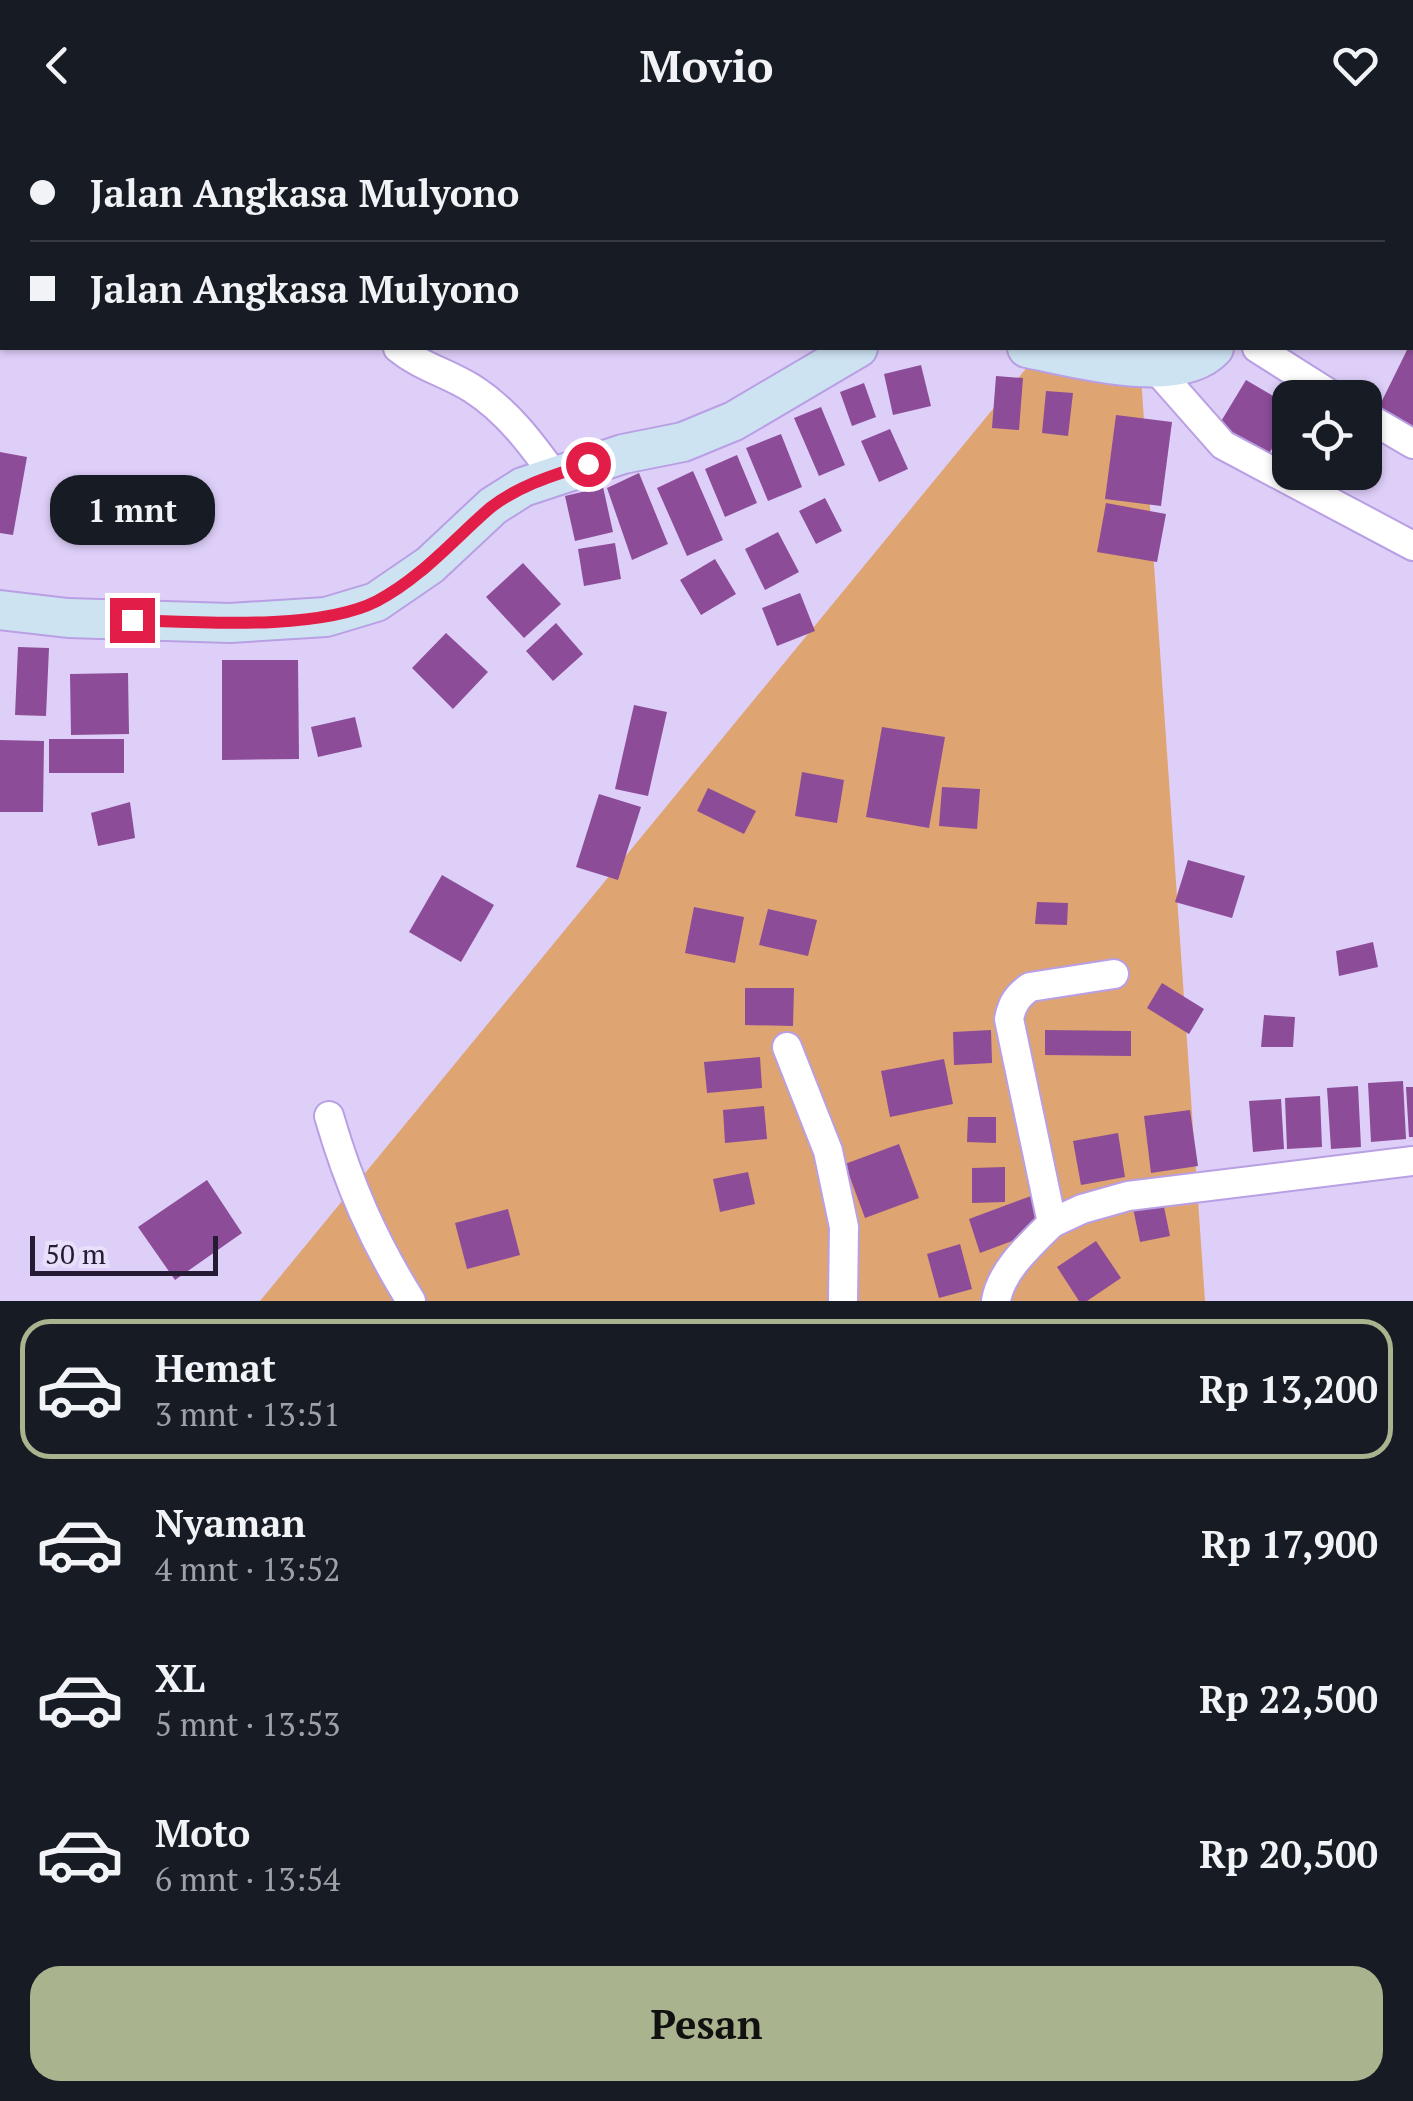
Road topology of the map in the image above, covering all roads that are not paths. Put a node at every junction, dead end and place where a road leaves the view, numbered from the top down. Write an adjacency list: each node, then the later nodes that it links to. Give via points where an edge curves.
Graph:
1 (401, 350): 10 (street, via 473,389 520,429)
2 (855, 350): 10 (main road, via 734,421 682,442)
3 (1039, 350): 6 (main road)
4 (1212, 350): 6 (main road)
5 (1260, 350): 7 (street)
6 (1156, 369): 11 (street, via 1223,445)
7 (1308, 380)
8 (1382, 426): 9 (street)
9 (1413, 444)
10 (554, 475): 12 (main road, via 492,506 430,566 376,602 326,617 230,623)
11 (1413, 546)
12 (0, 610)
13 (1114, 974): 17 (street, via 1030,987 1011,1007)
14 (786, 1047): 19 (street, via 828,1151 844,1228)
15 (328, 1116): 18 (street, via 367,1226)
16 (1413, 1161): 17 (street, via 1128,1196)
17 (1052, 1223): 20 (street, via 1010,1271)
18 (410, 1301)
19 (843, 1301)
20 (996, 1301)

